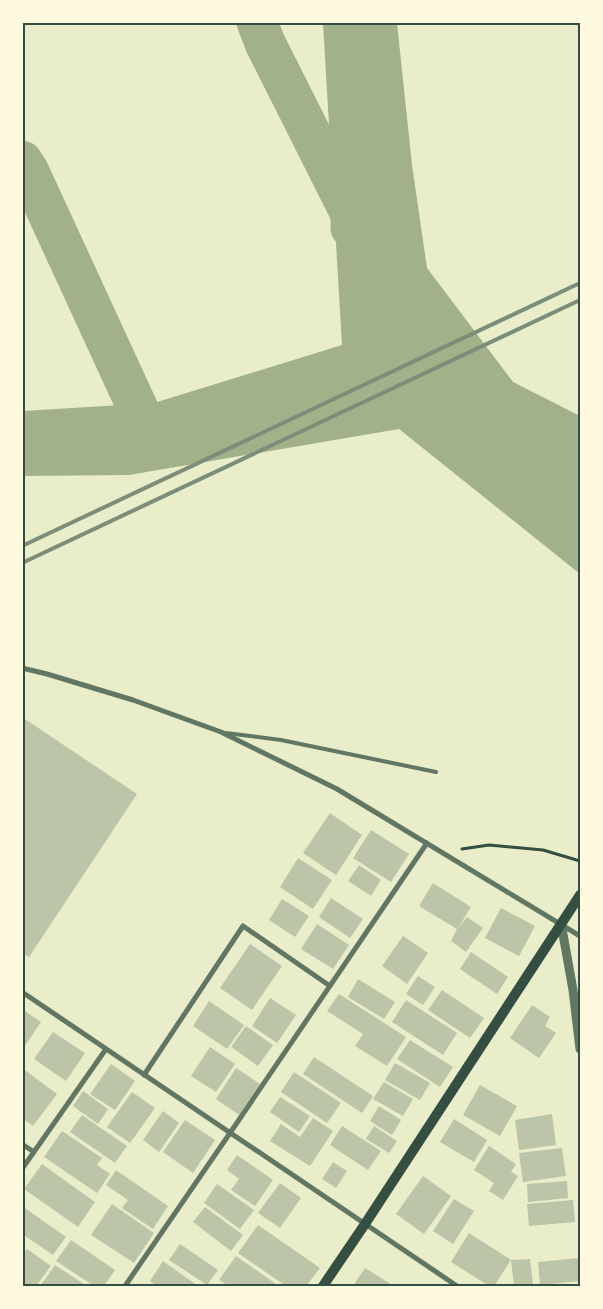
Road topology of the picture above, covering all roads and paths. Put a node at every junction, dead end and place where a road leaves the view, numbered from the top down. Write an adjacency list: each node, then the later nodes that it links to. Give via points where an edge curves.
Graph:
1 (22, 668): 2 (street, via 132,700)
2 (221, 732): 3 (lane, via 281,740); 4 (street, via 337,789)
3 (436, 772)
4 (427, 842): 5 (street); 10 (street)
5 (448, 855): 6 (path, via 464,848 489,845 543,850); 8 (street)
6 (580, 861)
7 (578, 898): 8 (main road)
8 (561, 923): 9 (street); 13 (street); 19 (main road)
9 (580, 936)
10 (330, 986): 14 (street, via 243,926); 15 (street)
11 (22, 992): 12 (street)
12 (106, 1049): 14 (street); 17 (street)
13 (580, 1049)
14 (144, 1075): 15 (street)
15 (230, 1133): 19 (street); 20 (street)
16 (22, 1144): 17 (street)
17 (34, 1152): 18 (street)
18 (22, 1168)
19 (365, 1224): 21 (main road); 22 (street)
20 (125, 1286)
21 (323, 1286)
22 (457, 1286)

